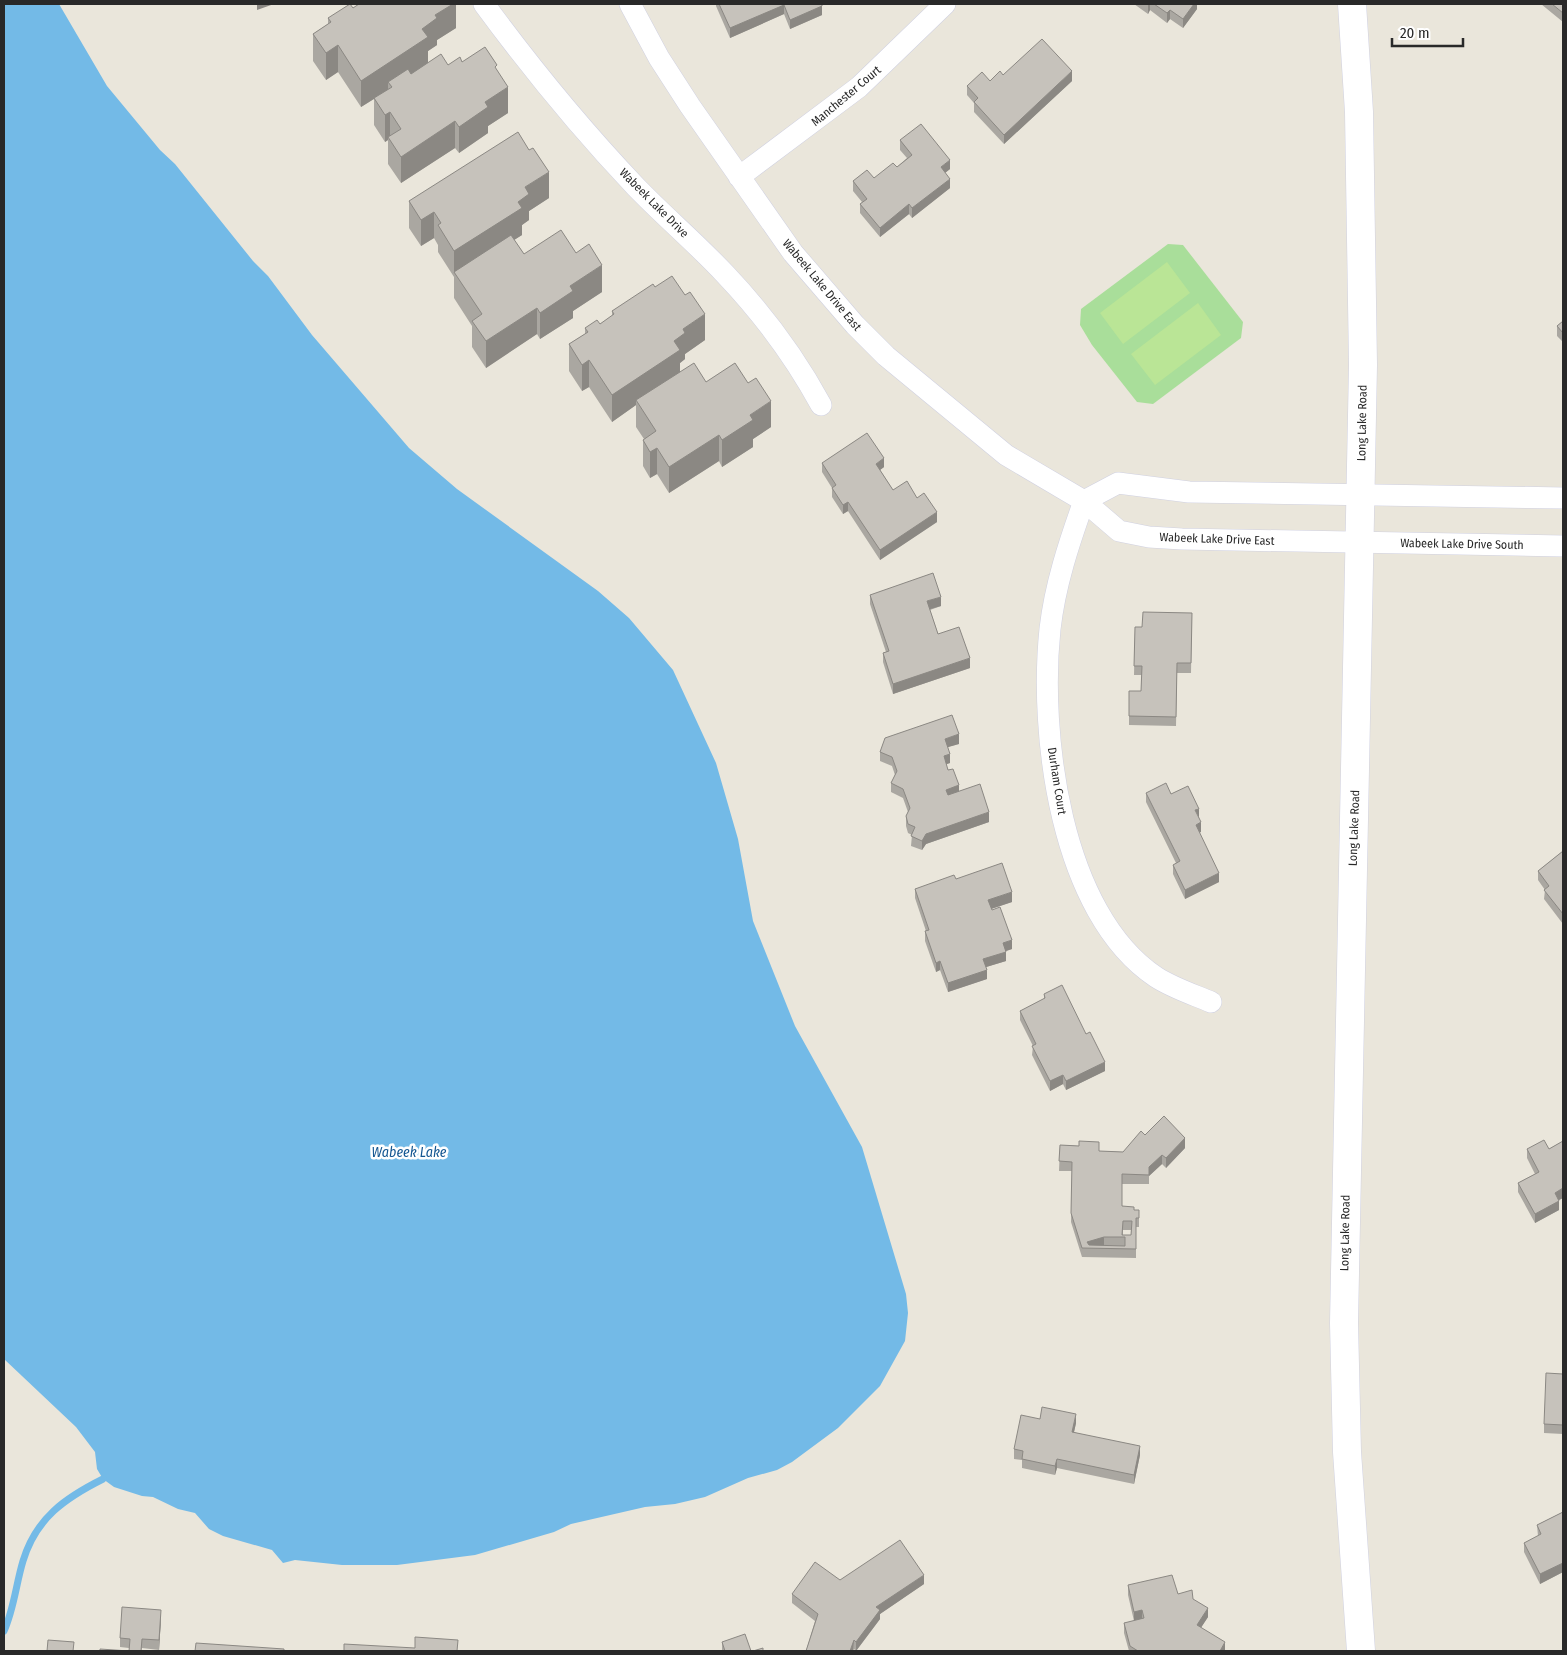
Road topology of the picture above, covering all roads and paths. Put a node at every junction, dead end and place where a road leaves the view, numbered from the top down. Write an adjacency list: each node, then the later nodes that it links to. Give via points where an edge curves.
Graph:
1 (484, 4): 6 (street, Wabeek Lake Drive, via 540,79 598,147 726,275 764,318 799,366)
2 (630, 4): 5 (street, Wabeek Lake Drive East, via 659,58)
3 (945, 4): 5 (street, Manchester Court, via 860,87)
4 (1352, 4): 7 (main road, Long Lake Road, via 1359,112 1363,306)
5 (739, 178): 9 (street, Wabeek Lake Drive East, via 793,253 886,356 1006,454)
6 (821, 405)
7 (1362, 495): 8 (street); 9 (street, via 1189,492 1118,483); 10 (main road, Long Lake Road)
8 (1563, 498)
9 (1084, 501): 10 (street, Wabeek Lake Drive East, via 1119,531 1149,537); 12 (street, Durham Court, via 1066,550 1054,602 1050,638 1049,712 1062,815 1082,875 1110,931 1155,976)
10 (1361, 542): 11 (street, Wabeek Lake Drive South); 13 (main road, Long Lake Road, via 1344,1323 1347,1452)
11 (1563, 546)
12 (1211, 1002)
13 (1362, 1651)

